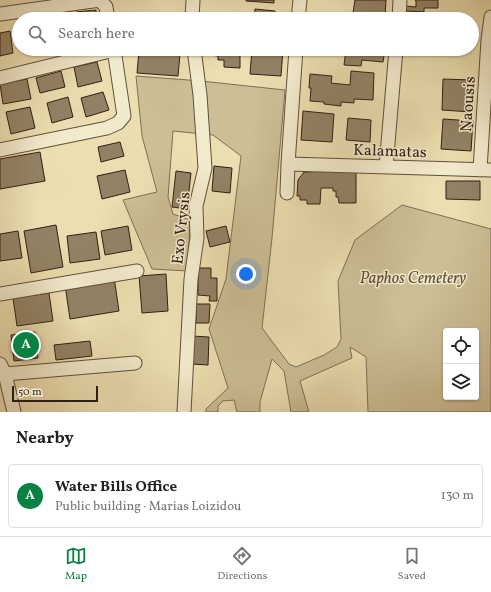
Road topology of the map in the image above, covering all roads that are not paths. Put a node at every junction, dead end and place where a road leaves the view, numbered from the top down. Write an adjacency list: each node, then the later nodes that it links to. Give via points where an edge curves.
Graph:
1 (100, 0): 6 (street); 7 (street, via 106,6)
2 (193, 0): 8 (street)
3 (300, 0): 9 (street)
4 (400, 0): 10 (street)
5 (12, 12): 11 (street)
6 (14, 12)
7 (107, 12)
8 (192, 12)
9 (299, 12)
10 (399, 12)
11 (0, 14)
12 (491, 17): 22 (street, Naousis, via 488,40)
13 (90, 56): 18 (street)
14 (115, 56): 19 (street, via 124,116 118,123 107,128)
15 (195, 56): 28 (street, Exo Vrysis, via 206,168 196,206 197,238 191,280)
16 (296, 56): 20 (street)
17 (395, 56): 21 (street)
18 (0, 78)
19 (0, 150)
20 (288, 164): 21 (street, Kalamatas); 23 (street)
21 (386, 167): 22 (street, Kalamatas)
22 (485, 170)
23 (287, 194)
24 (136, 271): 25 (street)
25 (0, 294)
26 (135, 363): 27 (street)
27 (2, 369): 29 (street)
28 (185, 396): 30 (street, Exo Vrysis); 31 (street)
29 (14, 412)
30 (184, 412)
31 (191, 412)

